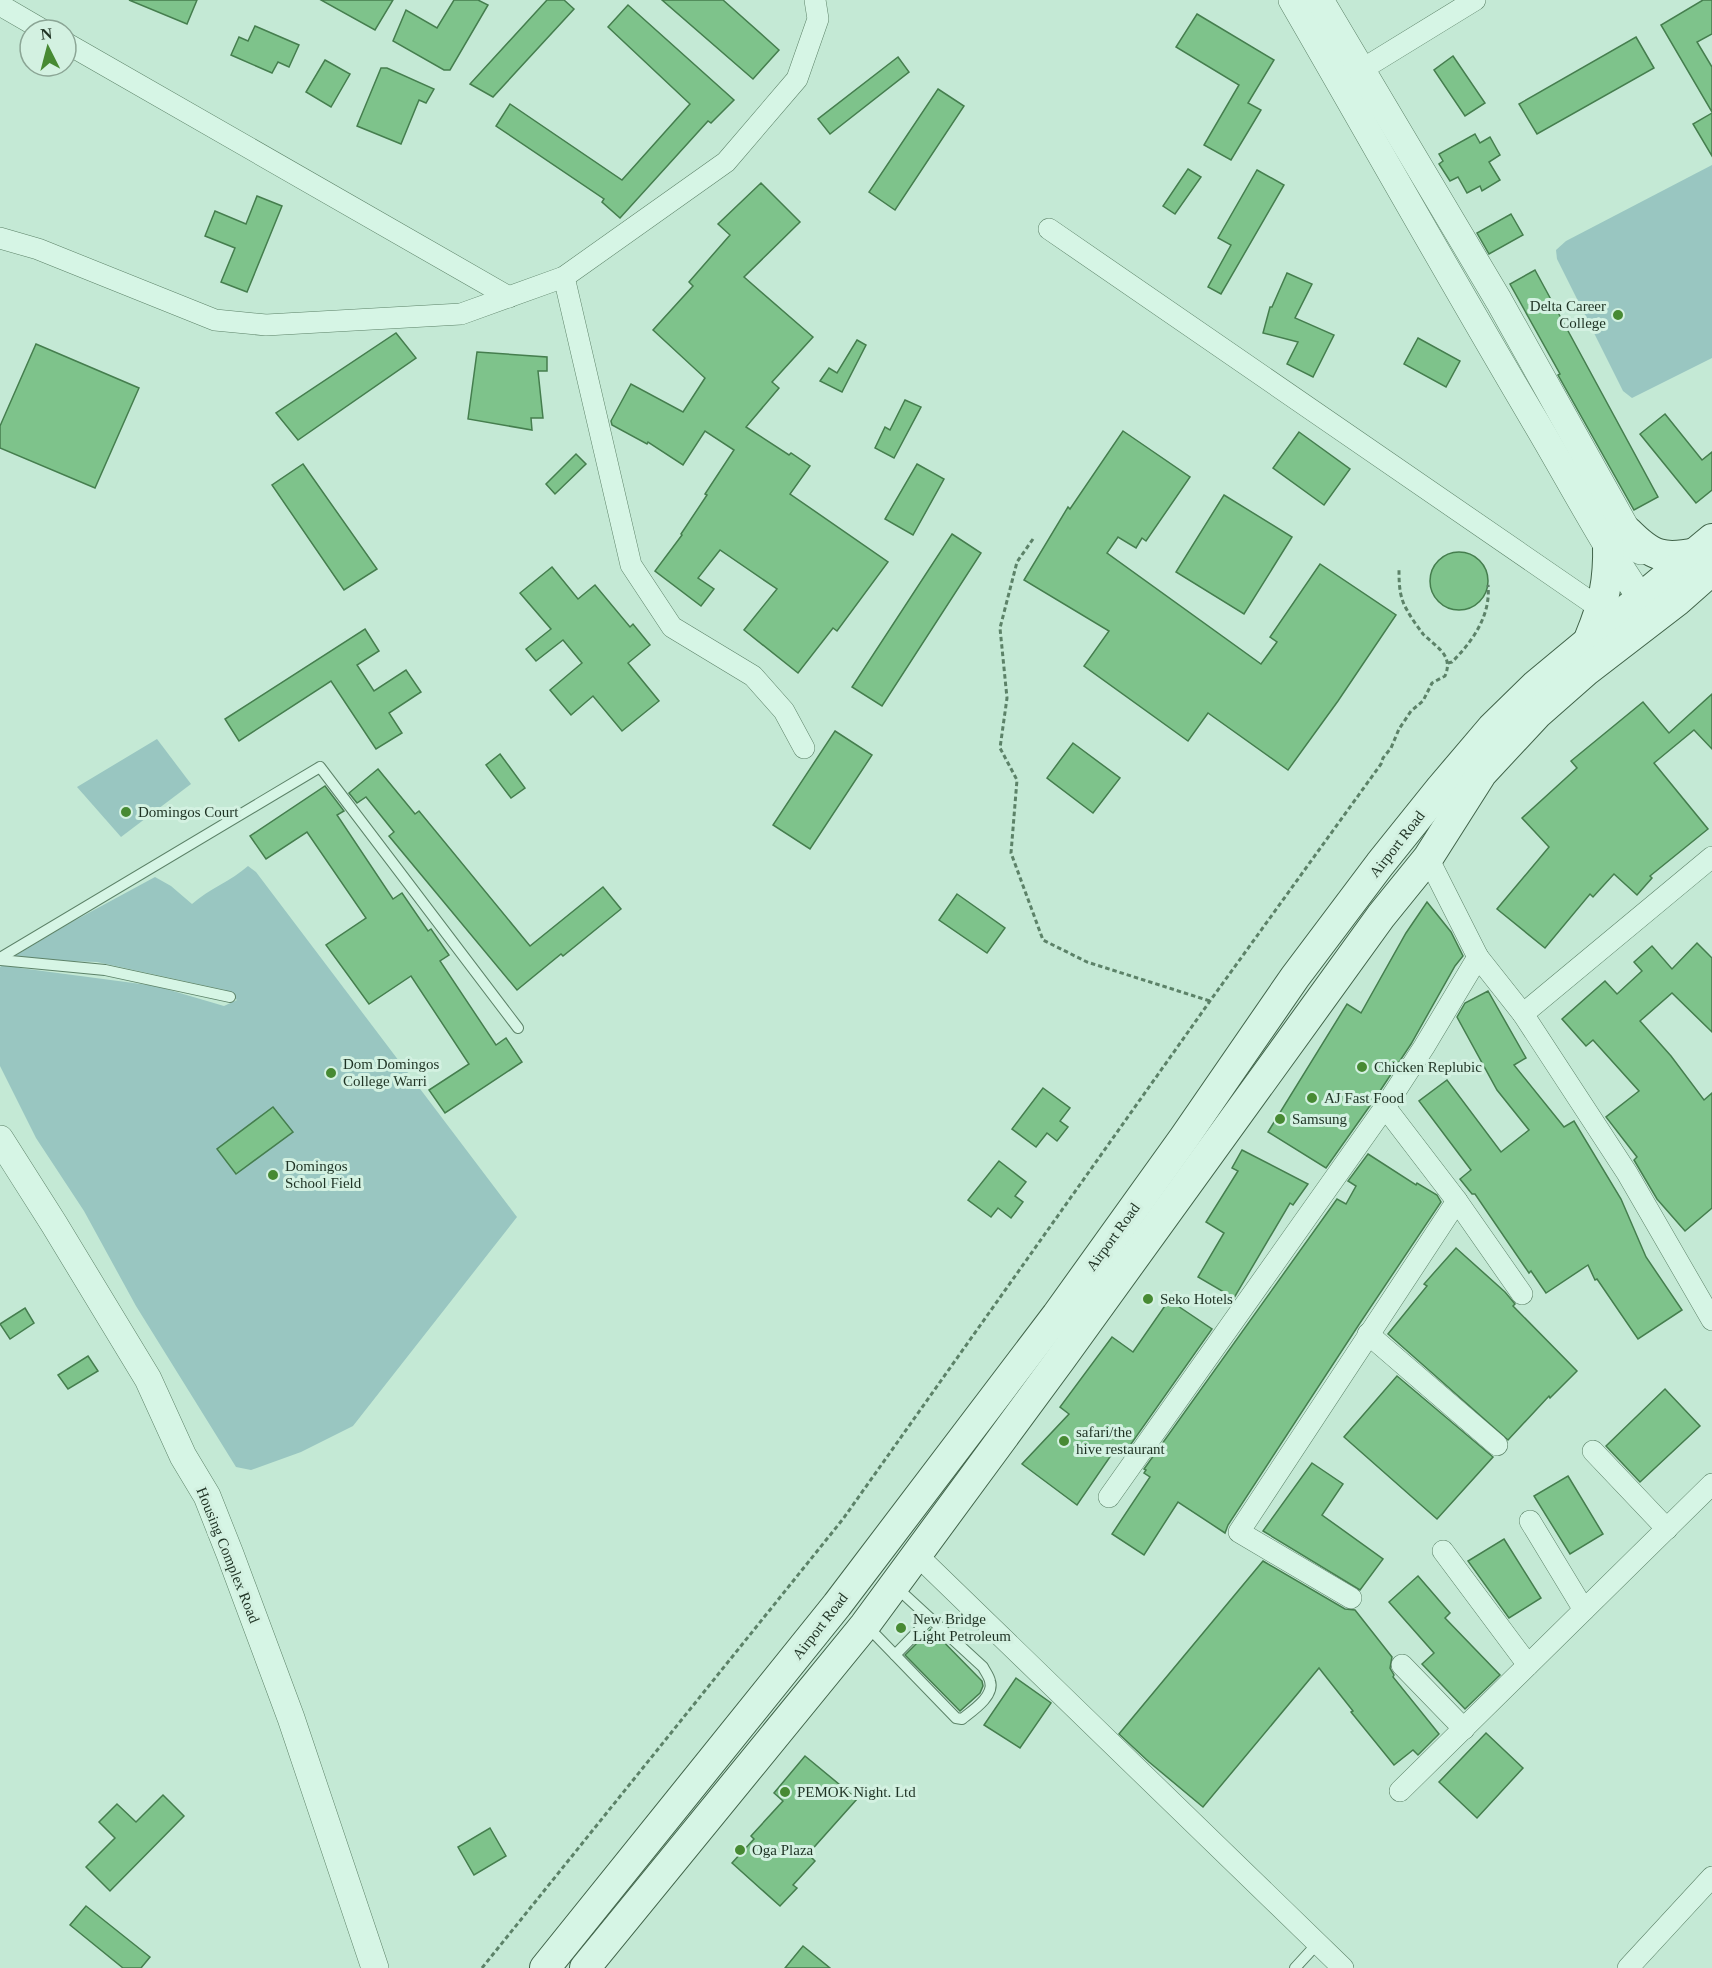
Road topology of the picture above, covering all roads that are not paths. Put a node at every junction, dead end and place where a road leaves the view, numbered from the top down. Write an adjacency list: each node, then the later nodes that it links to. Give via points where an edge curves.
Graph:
1 (815, 0): 11 (street, via 818,19 797,79 726,162)
2 (1292, 0): 13 (street, via 1504,368)
3 (1320, 0): 8 (street)
4 (1475, 0): 8 (street)
5 (0, 5): 6 (street)
6 (22, 18)
7 (78, 50): 12 (street)
8 (1361, 70): 13 (street, via 1499,301)
9 (1049, 229): 16 (street)
10 (0, 238): 12 (street, via 38,249 215,320 266,325 461,314)
11 (564, 277): 12 (street); 18 (street, via 631,565 672,627 753,676 784,711)
12 (509, 297)
13 (1618, 538): 14 (main road, via 1668,558); 15 (street); 16 (main road)
14 (1707, 554): 15 (main road, Airport Road)
15 (1659, 599): 17 (main road, Airport Road); 19 (main road, Airport Road, via 1482,773)
16 (1600, 609): 17 (main road)
17 (1589, 639): 48 (main road, Airport Road, via 1492,728 1380,864 1295,977 1057,1315)
18 (804, 748)
19 (1428, 858): 21 (street); 39 (main road, Airport Road, via 1381,916)
20 (1712, 858): 24 (street)
21 (1478, 957): 24 (street); 26 (street)
22 (0, 959): 23 (lane, via 105,970); 25 (lane, via 320,767)
23 (230, 997)
24 (1523, 1014): 30 (street, via 1627,1173)
25 (518, 1028)
26 (1385, 1107): 28 (street); 35 (street)
27 (0, 1139): 54 (street, Housing Complex Road, via 148,1379 183,1456 207,1496 291,1718)
28 (1457, 1202): 29 (street); 31 (street)
29 (1522, 1294)
30 (1712, 1320)
31 (1368, 1334): 32 (street); 41 (street, via 1239,1532)
32 (1497, 1445)
33 (1593, 1451): 37 (street)
34 (1712, 1484): 37 (street)
35 (1109, 1497)
36 (1530, 1521): 42 (street)
37 (1667, 1529): 42 (street)
38 (1443, 1551): 47 (street)
39 (917, 1555): 40 (main road, Airport Road); 53 (street)
40 (894, 1586): 43 (lane); 44 (main road, Airport Road)
41 (1351, 1598)
42 (1584, 1610): 47 (street)
43 (930, 1619): 45 (lane); 45 (lane, via 983,1667 991,1683 989,1693 975,1710 962,1719 956,1718)
44 (865, 1625): 45 (lane); 49 (main road, Airport Road)
45 (895, 1655)
46 (1402, 1665): 50 (street)
47 (1528, 1665): 50 (street)
48 (774, 1684): 49 (main road); 55 (main road, Airport Road)
49 (802, 1703): 56 (main road, Airport Road)
50 (1464, 1729): 51 (street)
51 (1401, 1791)
52 (1712, 1877): 59 (street)
53 (1317, 1944): 57 (lane); 58 (street)
54 (375, 1968)
55 (544, 1968)
56 (585, 1968)
57 (1295, 1968)
58 (1343, 1968)
59 (1628, 1968)

